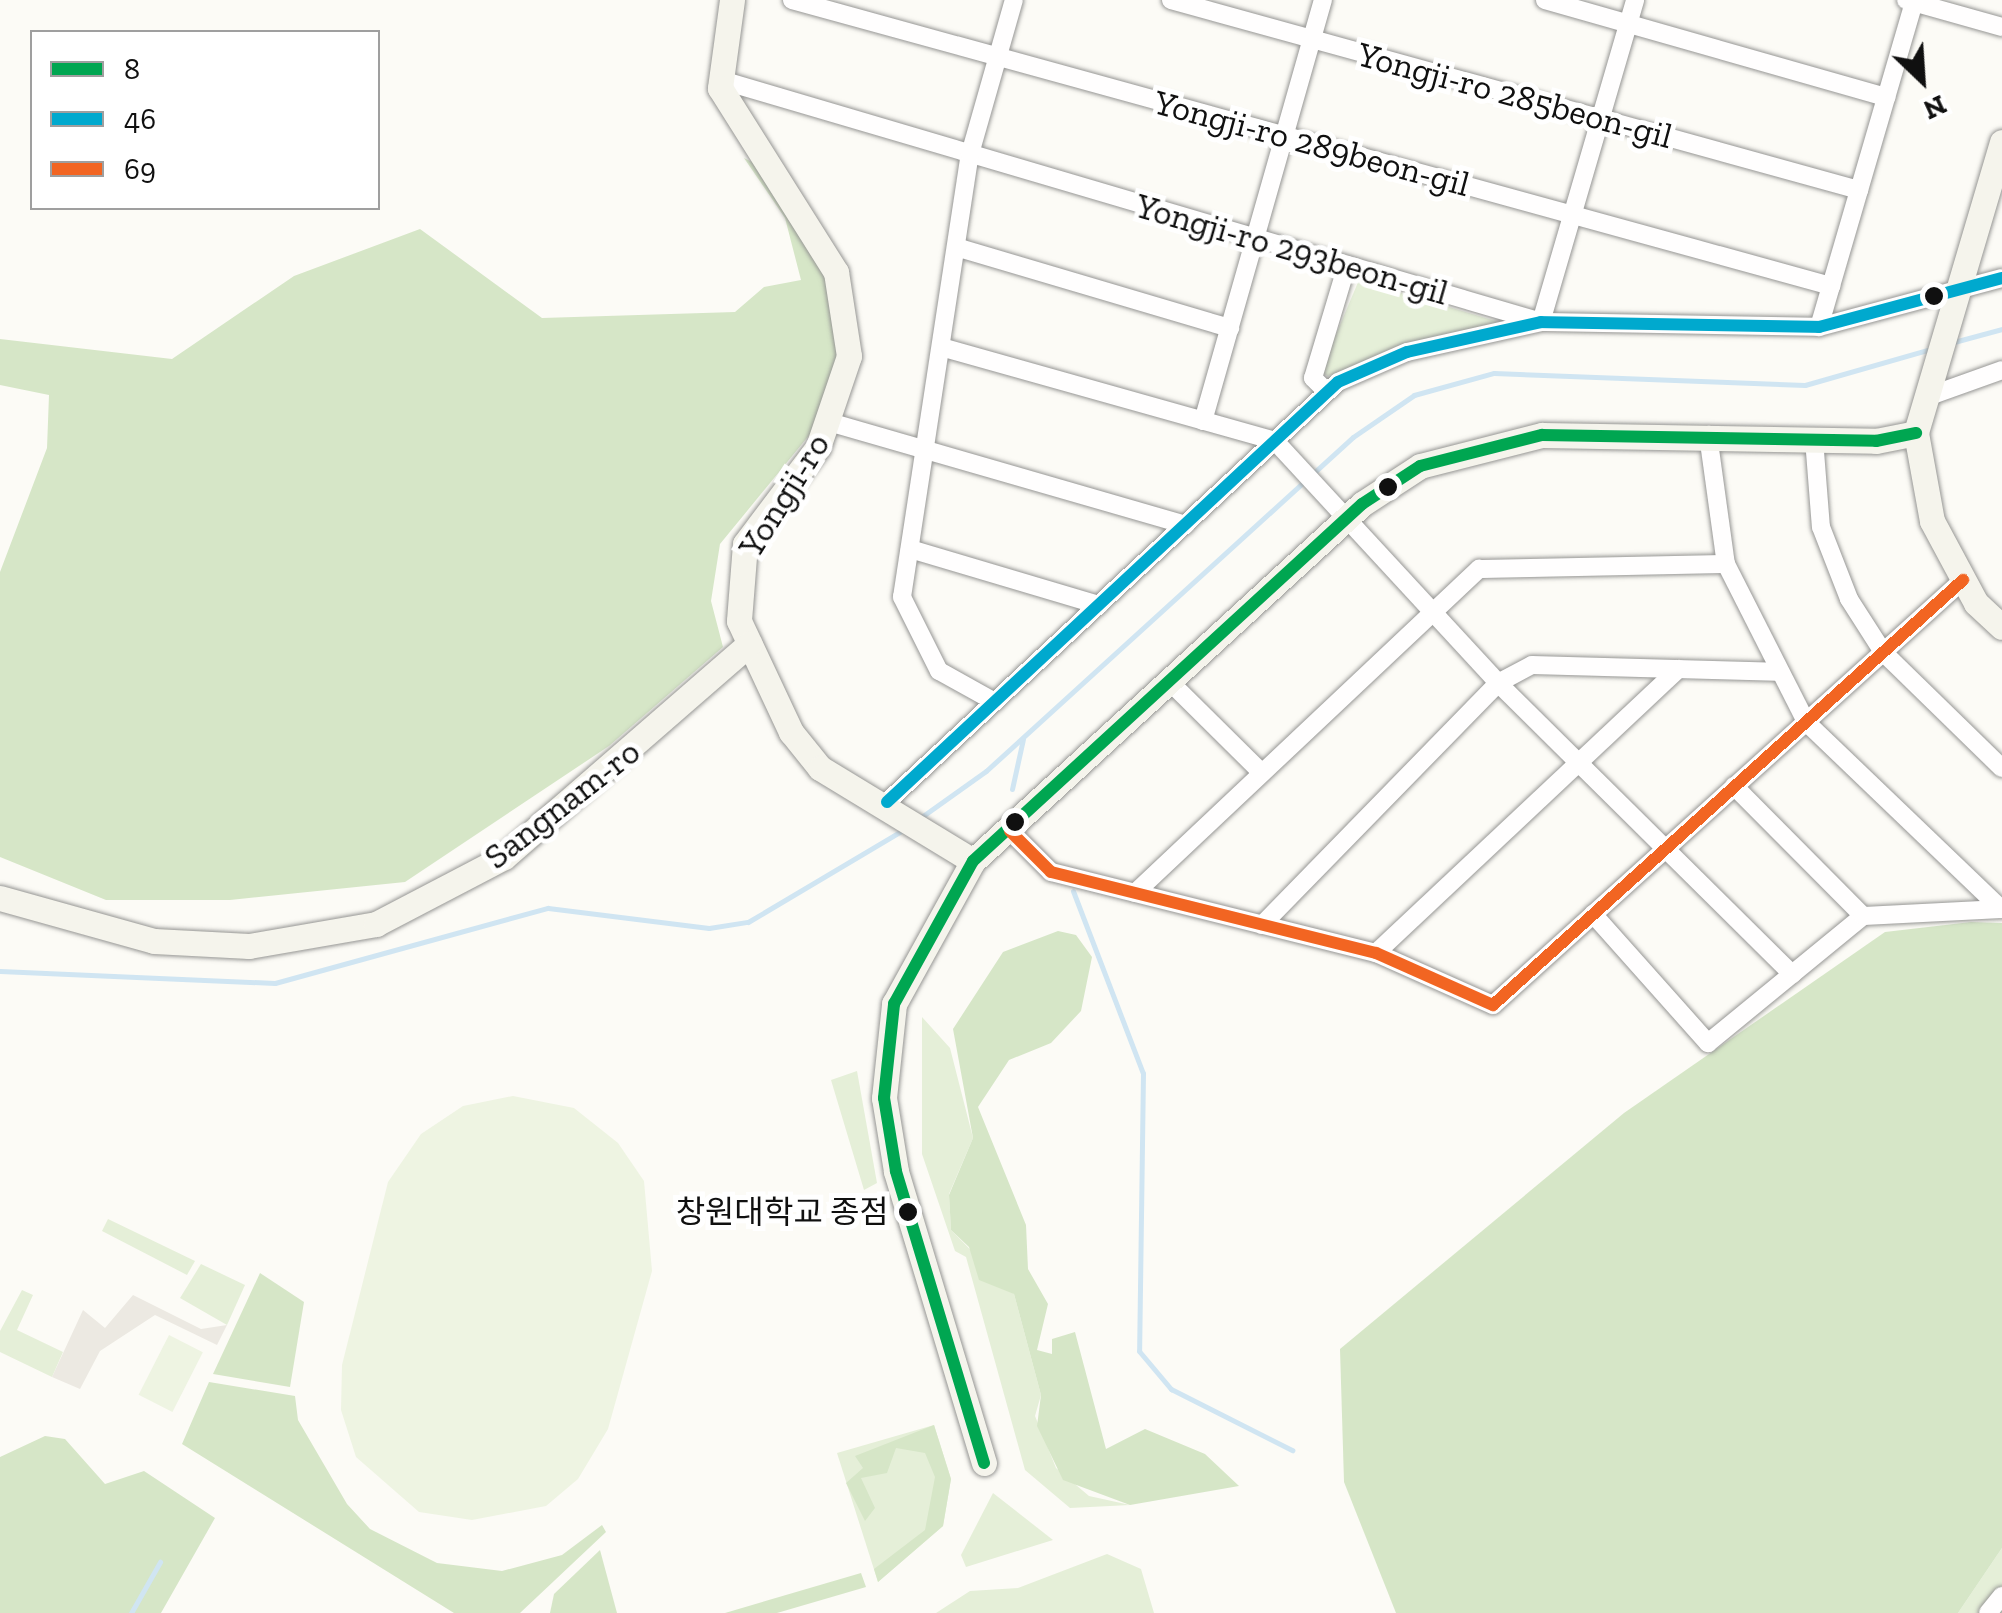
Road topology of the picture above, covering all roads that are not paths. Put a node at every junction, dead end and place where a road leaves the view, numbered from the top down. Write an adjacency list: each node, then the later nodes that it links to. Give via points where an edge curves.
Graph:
1 (732, 0): 13 (street)
2 (792, 0): 12 (street, Yongji-ro 289beon-gil)
3 (1014, 0): 12 (street)
4 (1171, 0): 11 (street, Yongji-ro 285beon-gil)
5 (1324, 0): 11 (street)
6 (1545, 0): 9 (street)
7 (1635, 0): 9 (street)
8 (1910, 1): 10 (street); 14 (street)
9 (1628, 24): 14 (street); 15 (street)
10 (2002, 27)
11 (1312, 39): 15 (street, Yongji-ro 285beon-gil); 16 (street)
12 (998, 56): 16 (street, Yongji-ro 289beon-gil); 18 (street)
13 (722, 80): 18 (street, Yongji-ro 293beon-gil); 35 (street, Yongji-ro, via 836,272 850,356)
14 (1886, 97): 19 (street)
15 (1600, 119): 19 (street, Yongji-ro 285beon-gil); 20 (street)
16 (1285, 135): 20 (street, Yongji-ro 289beon-gil); 21 (street)
17 (2002, 142): 26 (street)
18 (970, 154): 21 (street, Yongji-ro 293beon-gil); 22 (street)
19 (1859, 190): 25 (street)
20 (1572, 214): 25 (street, Yongji-ro 289beon-gil); 27 (street)
21 (1256, 238): 23 (street, Yongji-ro 293beon-gil); 29 (street)
22 (956, 246): 29 (street); 30 (street)
23 (1347, 265): 27 (street, Yongji-ro 293beon-gil); 33 (street, via 1313,378)
24 (2002, 278): 26 (street)
25 (1831, 286): 28 (street)
26 (1956, 294): 28 (street); 32 (street)
27 (1541, 322): 28 (street); 33 (street, via 1407,352)
28 (1820, 327)
29 (1230, 328): 34 (street)
30 (941, 347): 34 (street); 40 (street)
31 (2002, 370): 32 (street)
32 (1927, 390): 36 (street)
33 (1327, 392): 39 (street)
34 (1203, 420): 39 (street)
35 (829, 422): 40 (street); 49 (street, Yongji-ro, via 744,544 736,576)
36 (1916, 433): 38 (street); 45 (street, via 1932,520)
37 (1708, 435): 38 (street); 41 (street, via 1542,435 1484,446 1420,466); 44 (street)
38 (1814, 439): 50 (street, via 1821,527)
39 (1279, 445): 41 (street); 42 (street)
40 (925, 450): 42 (street); 43 (street)
41 (1340, 515): 47 (street); 53 (street)
42 (1185, 524): 46 (street)
43 (910, 549): 46 (street); 55 (street, via 902,597 921,649)
44 (1726, 564): 47 (street, via 1517,562 1479,569); 52 (street)
45 (1963, 580): 48 (street); 50 (street)
46 (1099, 604): 55 (street)
47 (1429, 610): 54 (street); 59 (street)
48 (2002, 627)
49 (749, 644): 61 (street, Yongji-ro, via 791,732 820,768); 66 (street, Sangnam-ro, via 504,857 376,924 250,946 154,941)
50 (1883, 652): 56 (street); 58 (street)
51 (1678, 669): 52 (street); 54 (street, via 1532,665); 57 (street)
52 (1776, 672): 56 (street)
53 (1171, 682): 59 (street); 62 (street)
54 (1498, 683): 57 (street); 70 (street)
55 (995, 702): 61 (street)
56 (1806, 722): 60 (street); 67 (street)
57 (1578, 762): 63 (street); 71 (street)
58 (2002, 768)
59 (1261, 772): 65 (street)
60 (1734, 786): 63 (street); 69 (street)
61 (890, 804): 64 (street, Yongji-ro)
62 (1010, 831): 64 (street); 65 (street, via 1051,872)
63 (1665, 849): 68 (street); 72 (street)
64 (973, 861): 73 (street, via 894,1004 884,1098 896,1171)
65 (1135, 893): 70 (street)
66 (0, 898)
67 (2001, 909): 69 (street)
68 (1593, 914): 71 (street, via 1492,1005); 72 (street, via 1708,1043)
69 (1863, 916): 72 (street)
70 (1262, 924): 71 (street)
71 (1376, 953)
72 (1792, 974)
73 (984, 1463)
74 (2002, 1596): 75 (street)
75 (1988, 1613)

